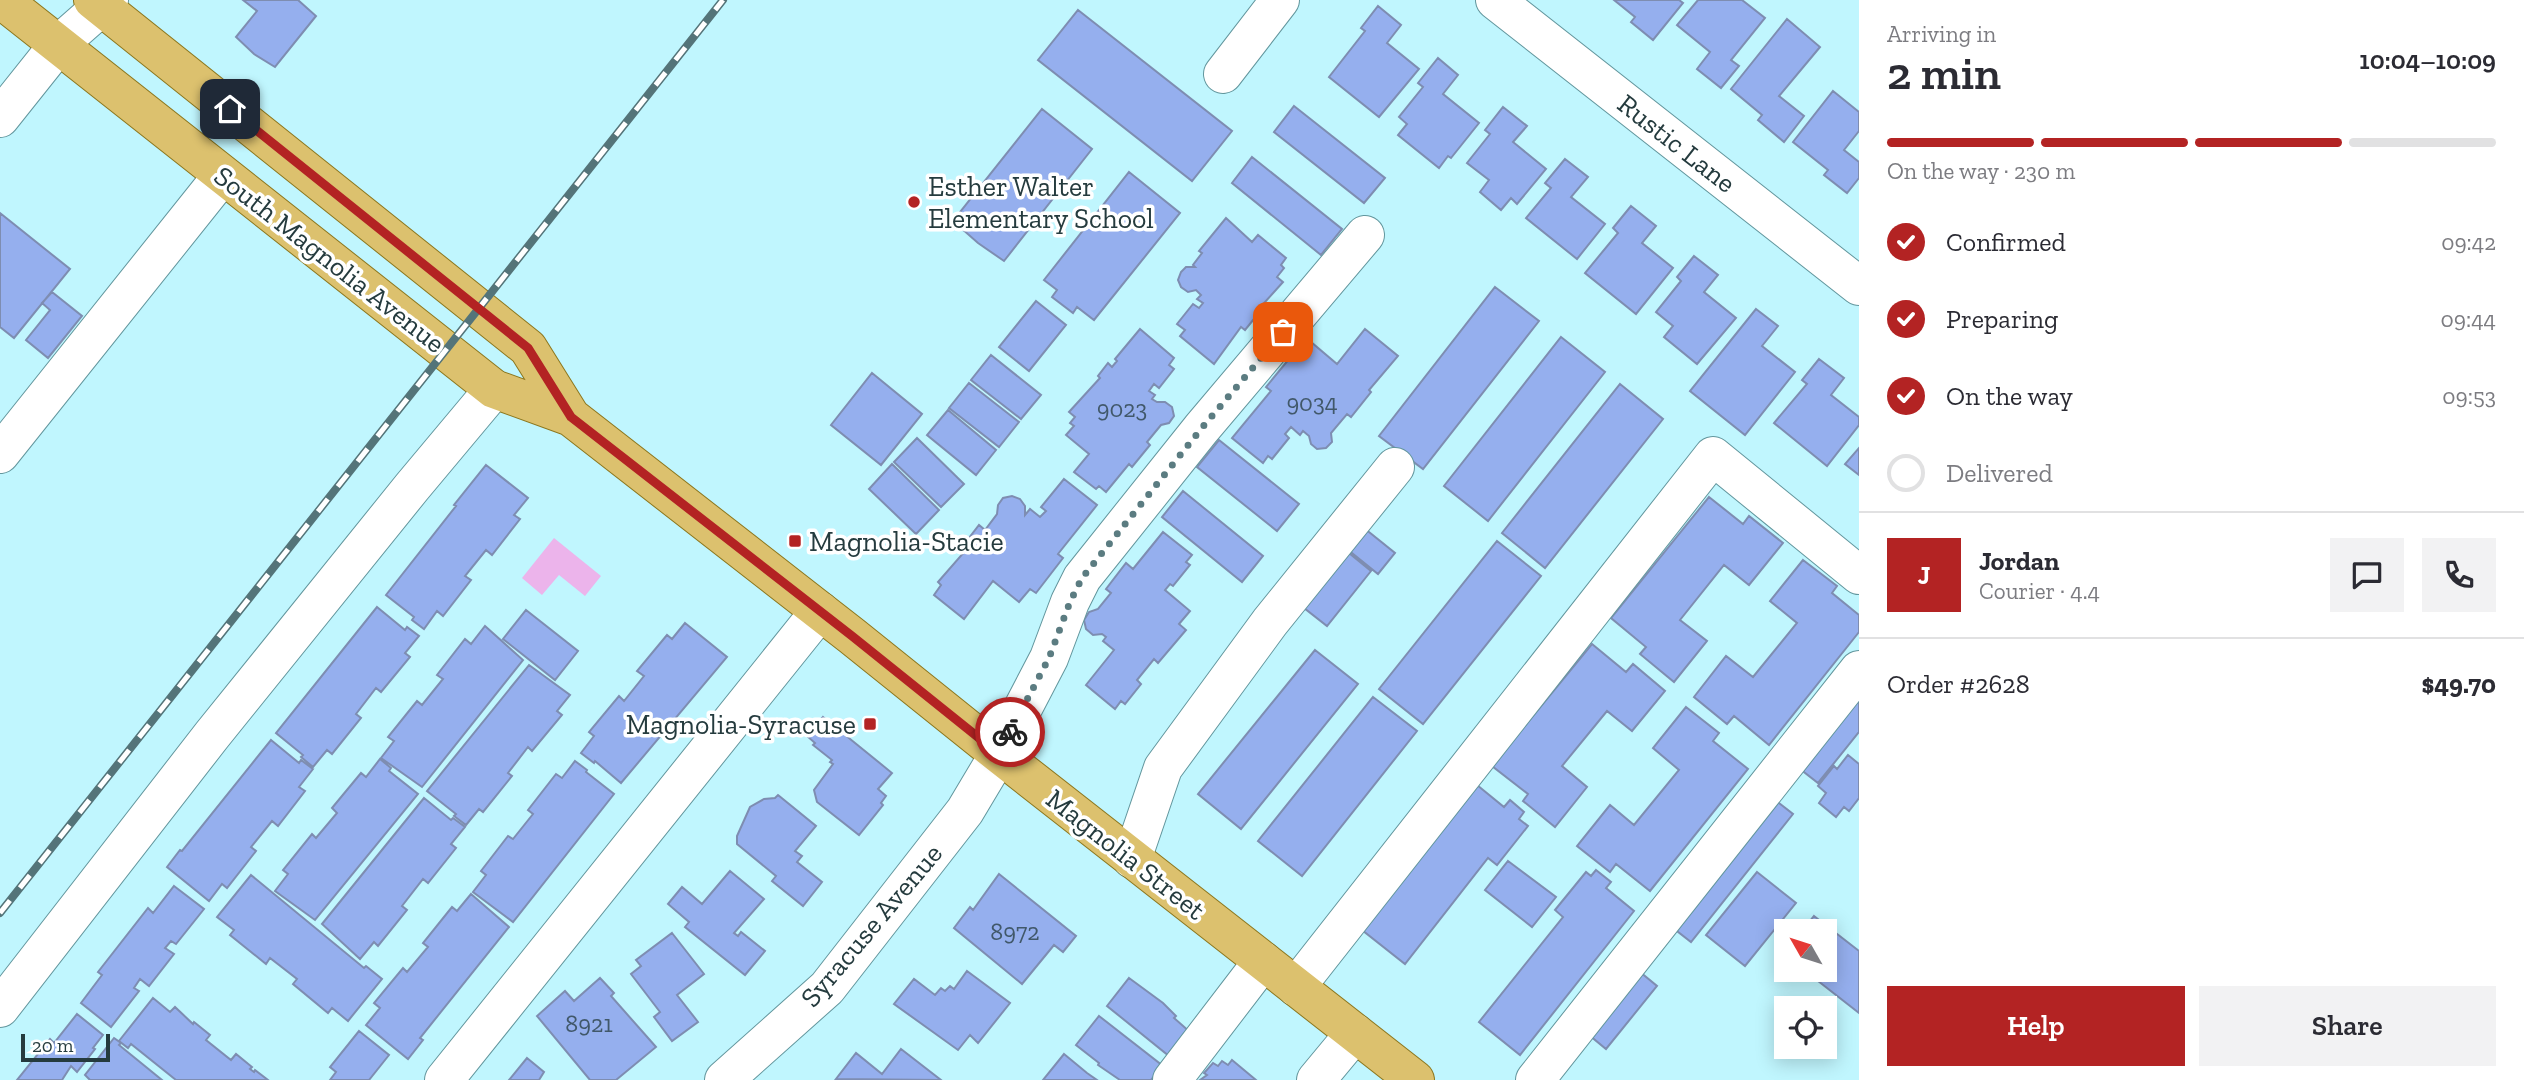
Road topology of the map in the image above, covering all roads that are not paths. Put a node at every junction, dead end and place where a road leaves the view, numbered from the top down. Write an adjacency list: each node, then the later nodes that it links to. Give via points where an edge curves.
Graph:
1 (2, 0): 5 (main road, South Magnolia Avenue)
2 (1280, 0): 6 (street)
3 (1495, 0): 10 (street, Rustic Lane)
4 (101, 3): 5 (street); 12 (main road, South Magnolia Avenue, via 528,348)
5 (59, 44): 7 (street); 8 (main road, South Magnolia Avenue)
6 (1223, 74)
7 (0, 118)
8 (222, 176): 11 (main road, South Magnolia Avenue); 13 (street)
9 (1365, 234): 19 (street, Syracuse Avenue, via 1082,578 1049,658)
10 (1859, 286)
11 (494, 389): 12 (main road, South Magnolia Avenue); 23 (street, via 212,735)
12 (571, 417): 15 (main road, South Magnolia Avenue)
13 (0, 454)
14 (1395, 467): 20 (street, via 1270,622 1163,768)
15 (640, 472): 17 (main road, Magnolia Street)
16 (1859, 575): 22 (street, via 1713,456)
17 (820, 611): 19 (main road, Magnolia Street); 25 (street)
18 (1859, 670): 30 (street)
19 (999, 754): 20 (main road, Magnolia Street); 26 (street, Syracuse Avenue, via 965,811 827,988)
20 (1132, 859): 21 (main road, Magnolia Street)
21 (1263, 961): 22 (main road, Magnolia Street); 27 (street)
22 (1296, 987): 24 (main road, Magnolia Street)
23 (0, 1007)
24 (1355, 1033): 28 (street); 29 (main road, Magnolia Street)
25 (444, 1080)
26 (724, 1080)
27 (1172, 1080)
28 (1316, 1080)
29 (1415, 1080)
30 (1535, 1080)

